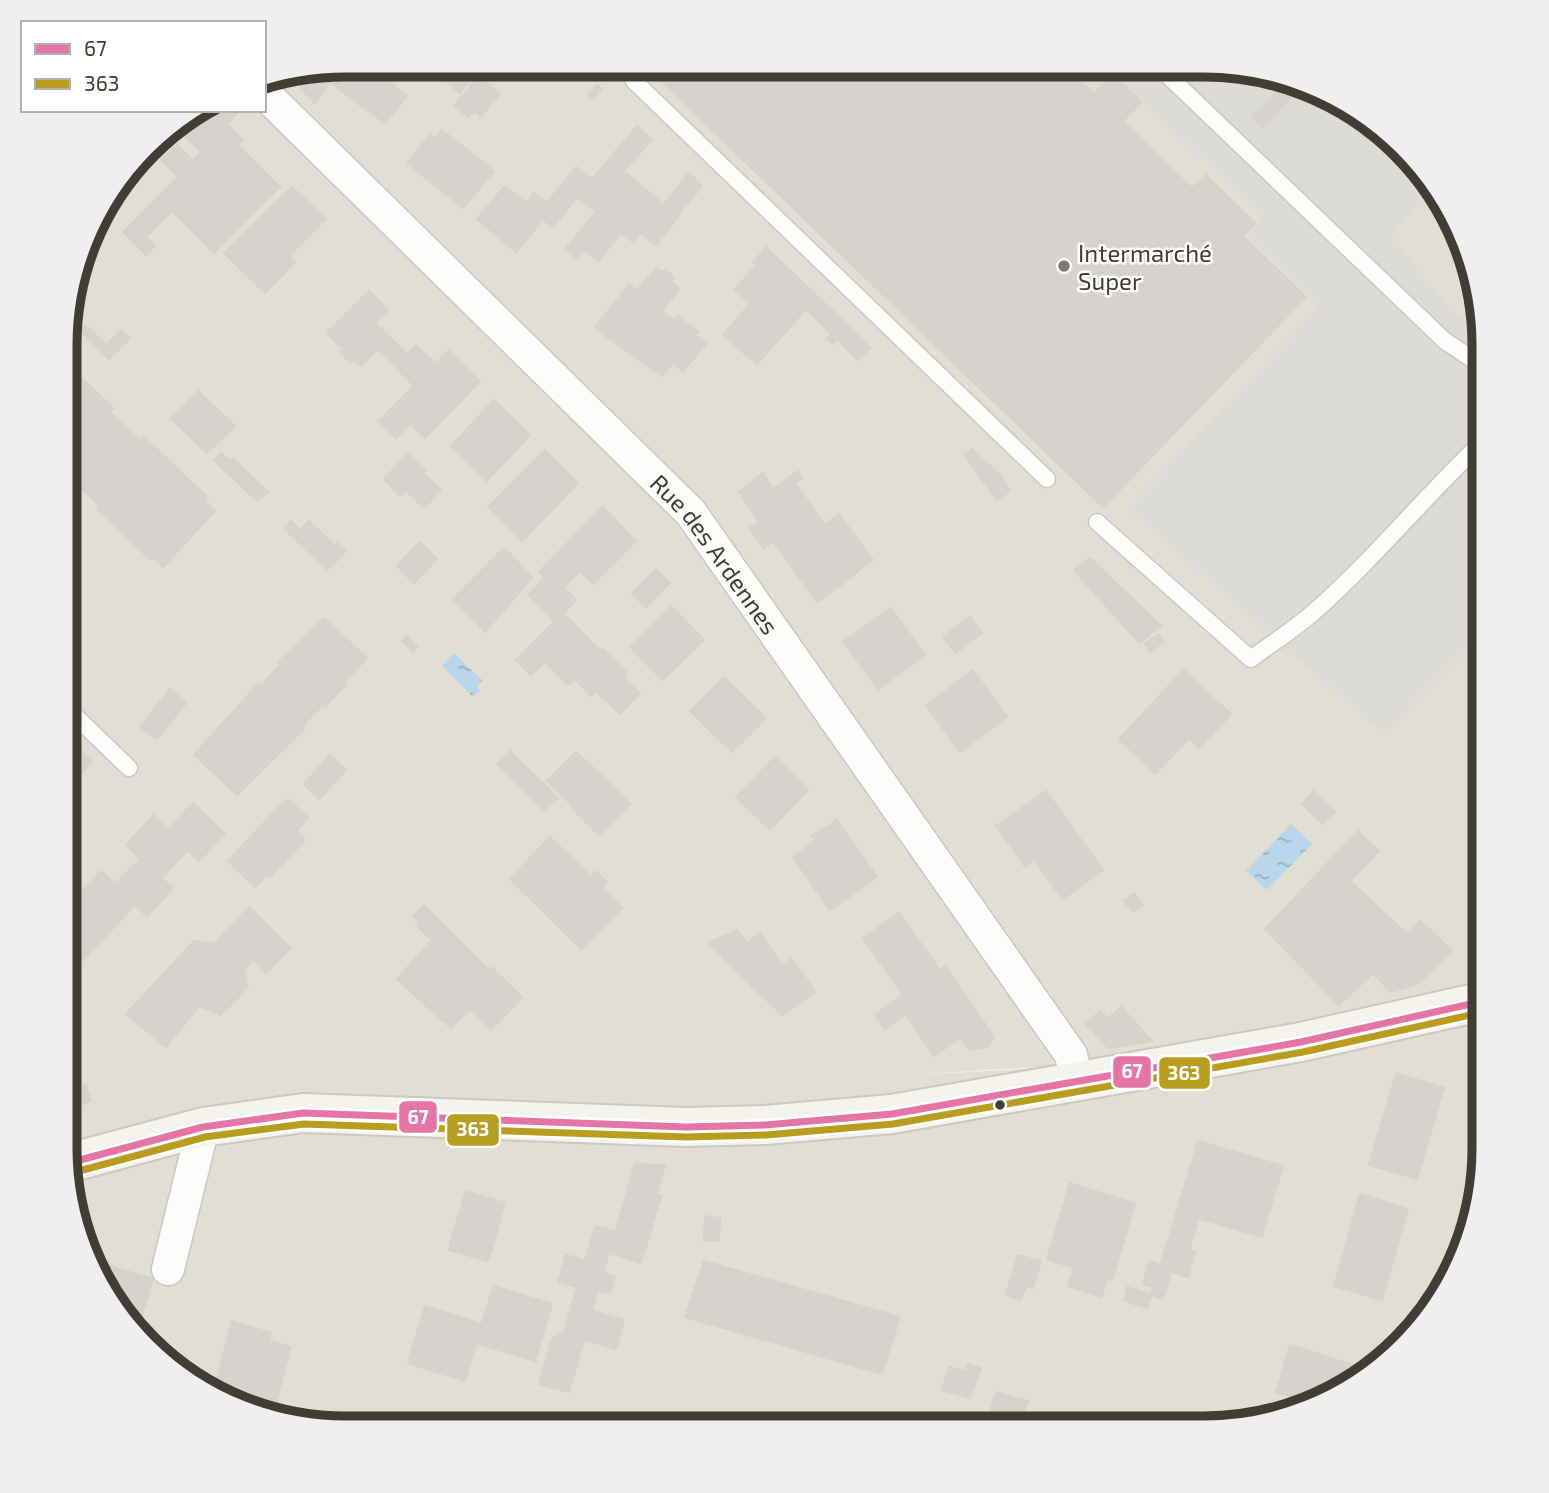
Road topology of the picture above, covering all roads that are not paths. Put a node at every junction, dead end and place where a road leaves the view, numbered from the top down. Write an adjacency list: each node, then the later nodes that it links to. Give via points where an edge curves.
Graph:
1 (633, 77): 6 (lane)
2 (1169, 77): 4 (lane, via 1445,341)
3 (266, 95): 11 (street, Rue des Ardennes, via 691,513 1071,1055)
4 (1472, 359)
5 (1472, 451): 7 (lane, via 1314,613 1251,659)
6 (1048, 479)
7 (1097, 522)
8 (77, 718): 9 (lane)
9 (129, 768)
10 (1472, 1004): 11 (main road)
11 (1077, 1084): 12 (main road, via 892,1114 765,1125 686,1127 303,1113)
12 (204, 1127): 13 (main road); 14 (street)
13 (78, 1161)
14 (168, 1269)

